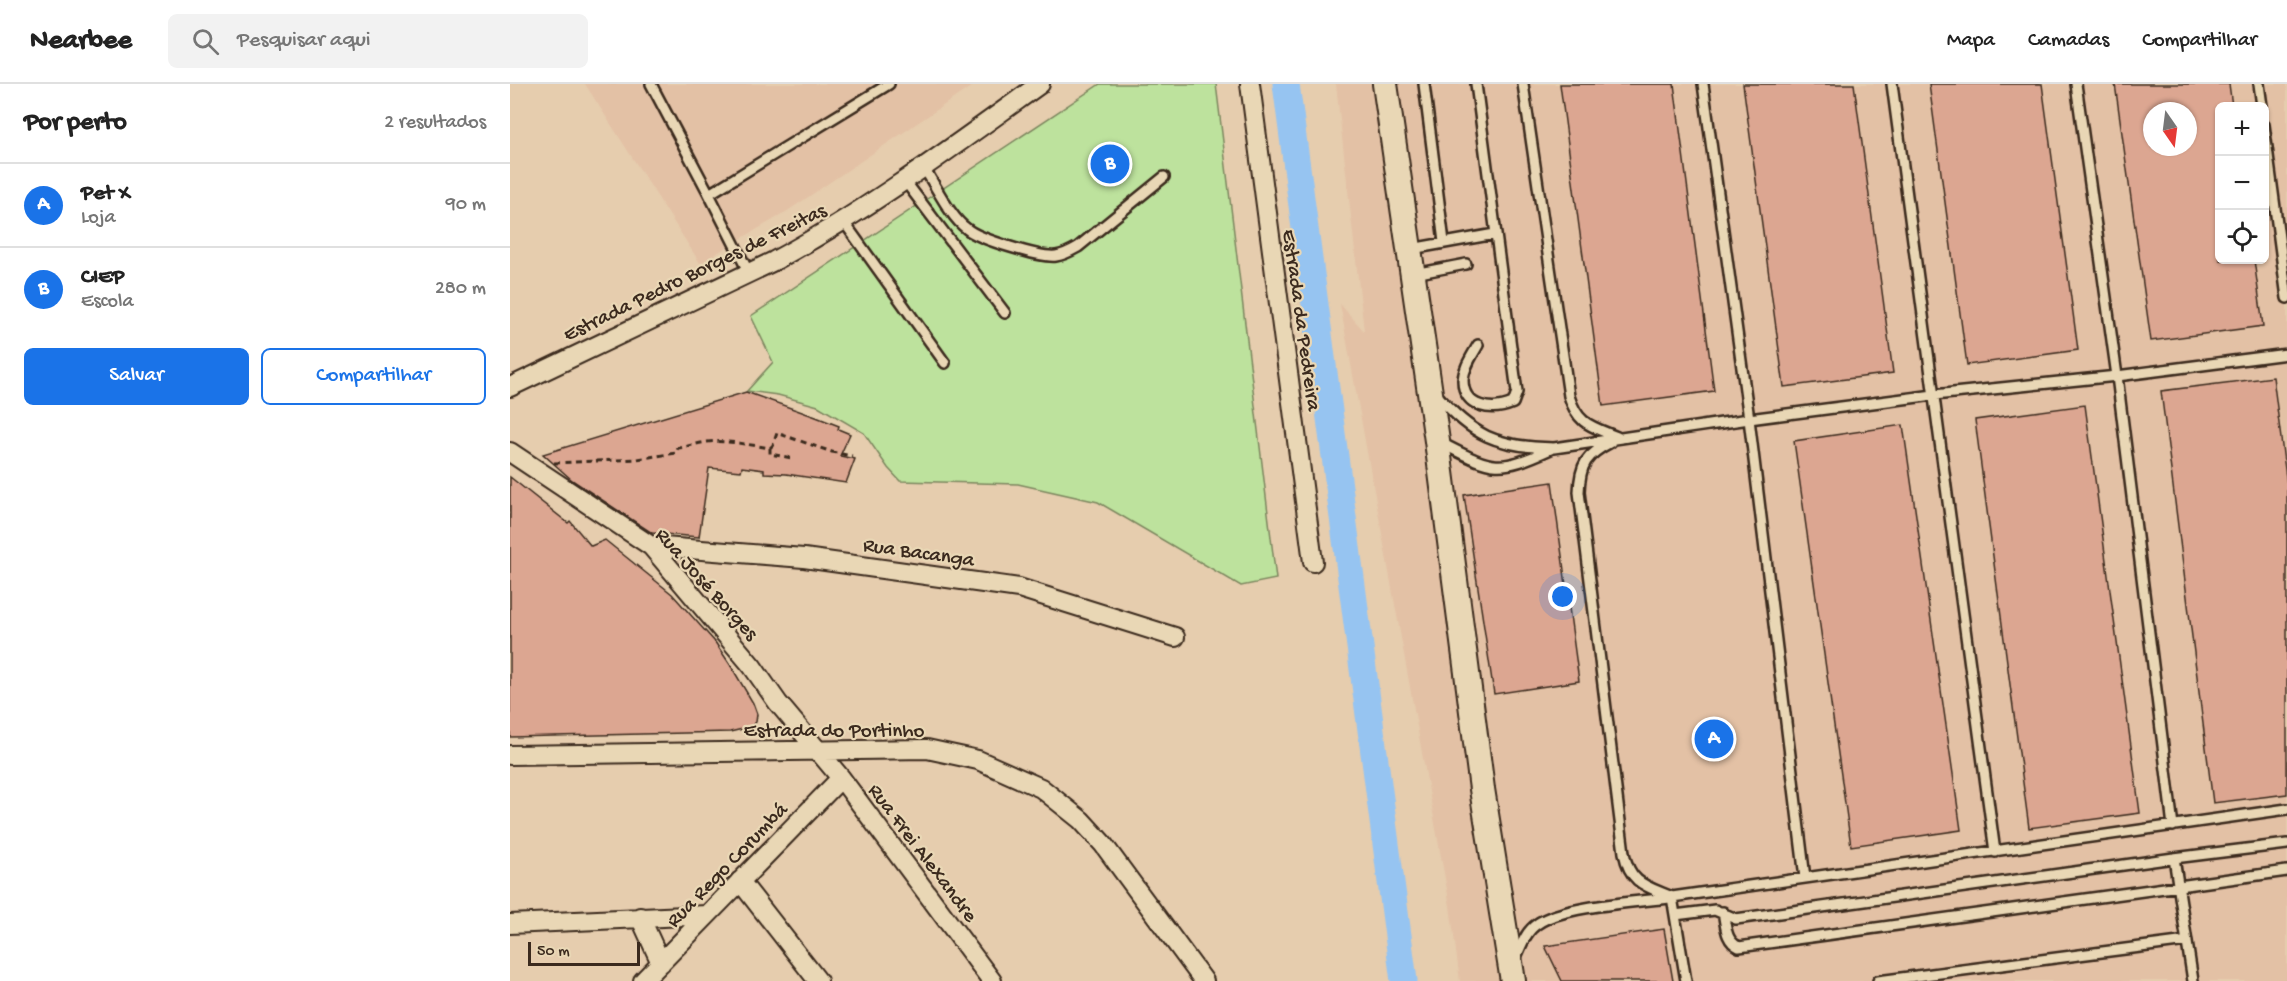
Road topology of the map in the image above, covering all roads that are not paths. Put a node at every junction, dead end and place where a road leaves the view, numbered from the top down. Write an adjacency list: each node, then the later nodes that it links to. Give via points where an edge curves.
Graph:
1 (651, 84): 18 (lane)
2 (889, 84): 18 (lane)
3 (1040, 84): 15 (street, Estrada Pedro Borges de Freitas)
4 (1250, 84): 41 (street, Estrada da Pedreira)
5 (1385, 84): 22 (street)
6 (1424, 84): 21 (lane)
7 (1476, 84): 20 (lane)
8 (1523, 84): 36 (lane, via 1569,396 1574,412 1583,421)
9 (1702, 84): 35 (lane)
10 (1892, 84): 34 (lane)
11 (2076, 84): 31 (lane)
12 (2259, 84): 13 (lane)
13 (2261, 102)
14 (2269, 156): 26 (lane)
15 (924, 168): 16 (lane, via 967,230 1054,256 1078,247); 17 (street, Estrada Pedro Borges de Freitas)
16 (1164, 177)
17 (905, 181): 19 (street, Estrada Pedro Borges de Freitas); 27 (lane)
18 (709, 194): 24 (lane)
19 (844, 222): 24 (street, Estrada Pedro Borges de Freitas); 30 (lane)
20 (1495, 234): 21 (lane); 28 (lane, via 1517,392 1513,403 1486,409 1468,396 1464,372)
21 (1444, 242): 22 (lane)
22 (1411, 249): 25 (street)
23 (1466, 264): 25 (lane)
24 (749, 273): 32 (street, Estrada Pedro Borges de Freitas)
25 (1414, 274): 33 (street)
26 (2287, 298)
27 (1005, 313)
28 (1478, 345)
29 (2287, 354): 31 (lane)
30 (945, 363)
31 (2117, 376): 34 (lane); 47 (lane)
32 (510, 387)
33 (1430, 387): 37 (street); 38 (lane, via 1454,415 1477,433 1502,443)
34 (1934, 395): 35 (lane); 49 (lane)
35 (1749, 419): 36 (lane); 52 (lane)
36 (1619, 438): 38 (lane); 55 (lane, via 1595,450 1586,460 1579,492 1624,853 1632,876)
37 (1437, 441): 38 (lane, via 1491,466 1507,466); 63 (street, via 1482,789)
38 (1554, 448)
39 (510, 452): 40 (street, Rua José Borges)
40 (651, 546): 42 (street, Rua Bacanga, via 804,558 1019,588); 43 (street, Rua José Borges)
41 (1313, 562)
42 (1174, 637)
43 (818, 752): 44 (street, Estrada do Portinho); 45 (street, Rua Frei Alexandre); 67 (street, Estrada do Portinho, via 927,749 978,760 1041,788 1081,820 1103,844)
44 (510, 755)
45 (841, 778): 53 (street, Rua Rego Corumbá); 66 (street, Rua Frei Alexandre)
46 (2287, 810): 47 (lane)
47 (2173, 826): 49 (lane)
48 (2287, 844): 50 (lane)
49 (1995, 852): 52 (lane)
50 (2174, 858): 54 (lane); 56 (lane, via 1736,919)
51 (2287, 871): 54 (lane)
52 (1805, 878): 55 (lane)
53 (740, 881): 57 (street, Rua Rego Corumbá); 65 (street)
54 (2178, 885): 56 (lane, via 1739,947 1729,939); 61 (lane)
55 (1672, 897): 58 (lane); 63 (lane, via 1552,915 1535,924 1525,937)
56 (1723, 912): 58 (lane)
57 (707, 915): 59 (street); 62 (street, Rua Rego Corumbá)
58 (1675, 915): 68 (lane)
59 (640, 918): 60 (street); 62 (street)
60 (510, 924)
61 (2187, 941): 69 (lane); 70 (lane)
62 (661, 963): 64 (street, Rua Rego Corumbá)
63 (1514, 976)
64 (643, 981)
65 (818, 981)
66 (992, 981)
67 (1204, 981)
68 (1686, 981)
69 (1878, 981)
70 (2193, 981)

